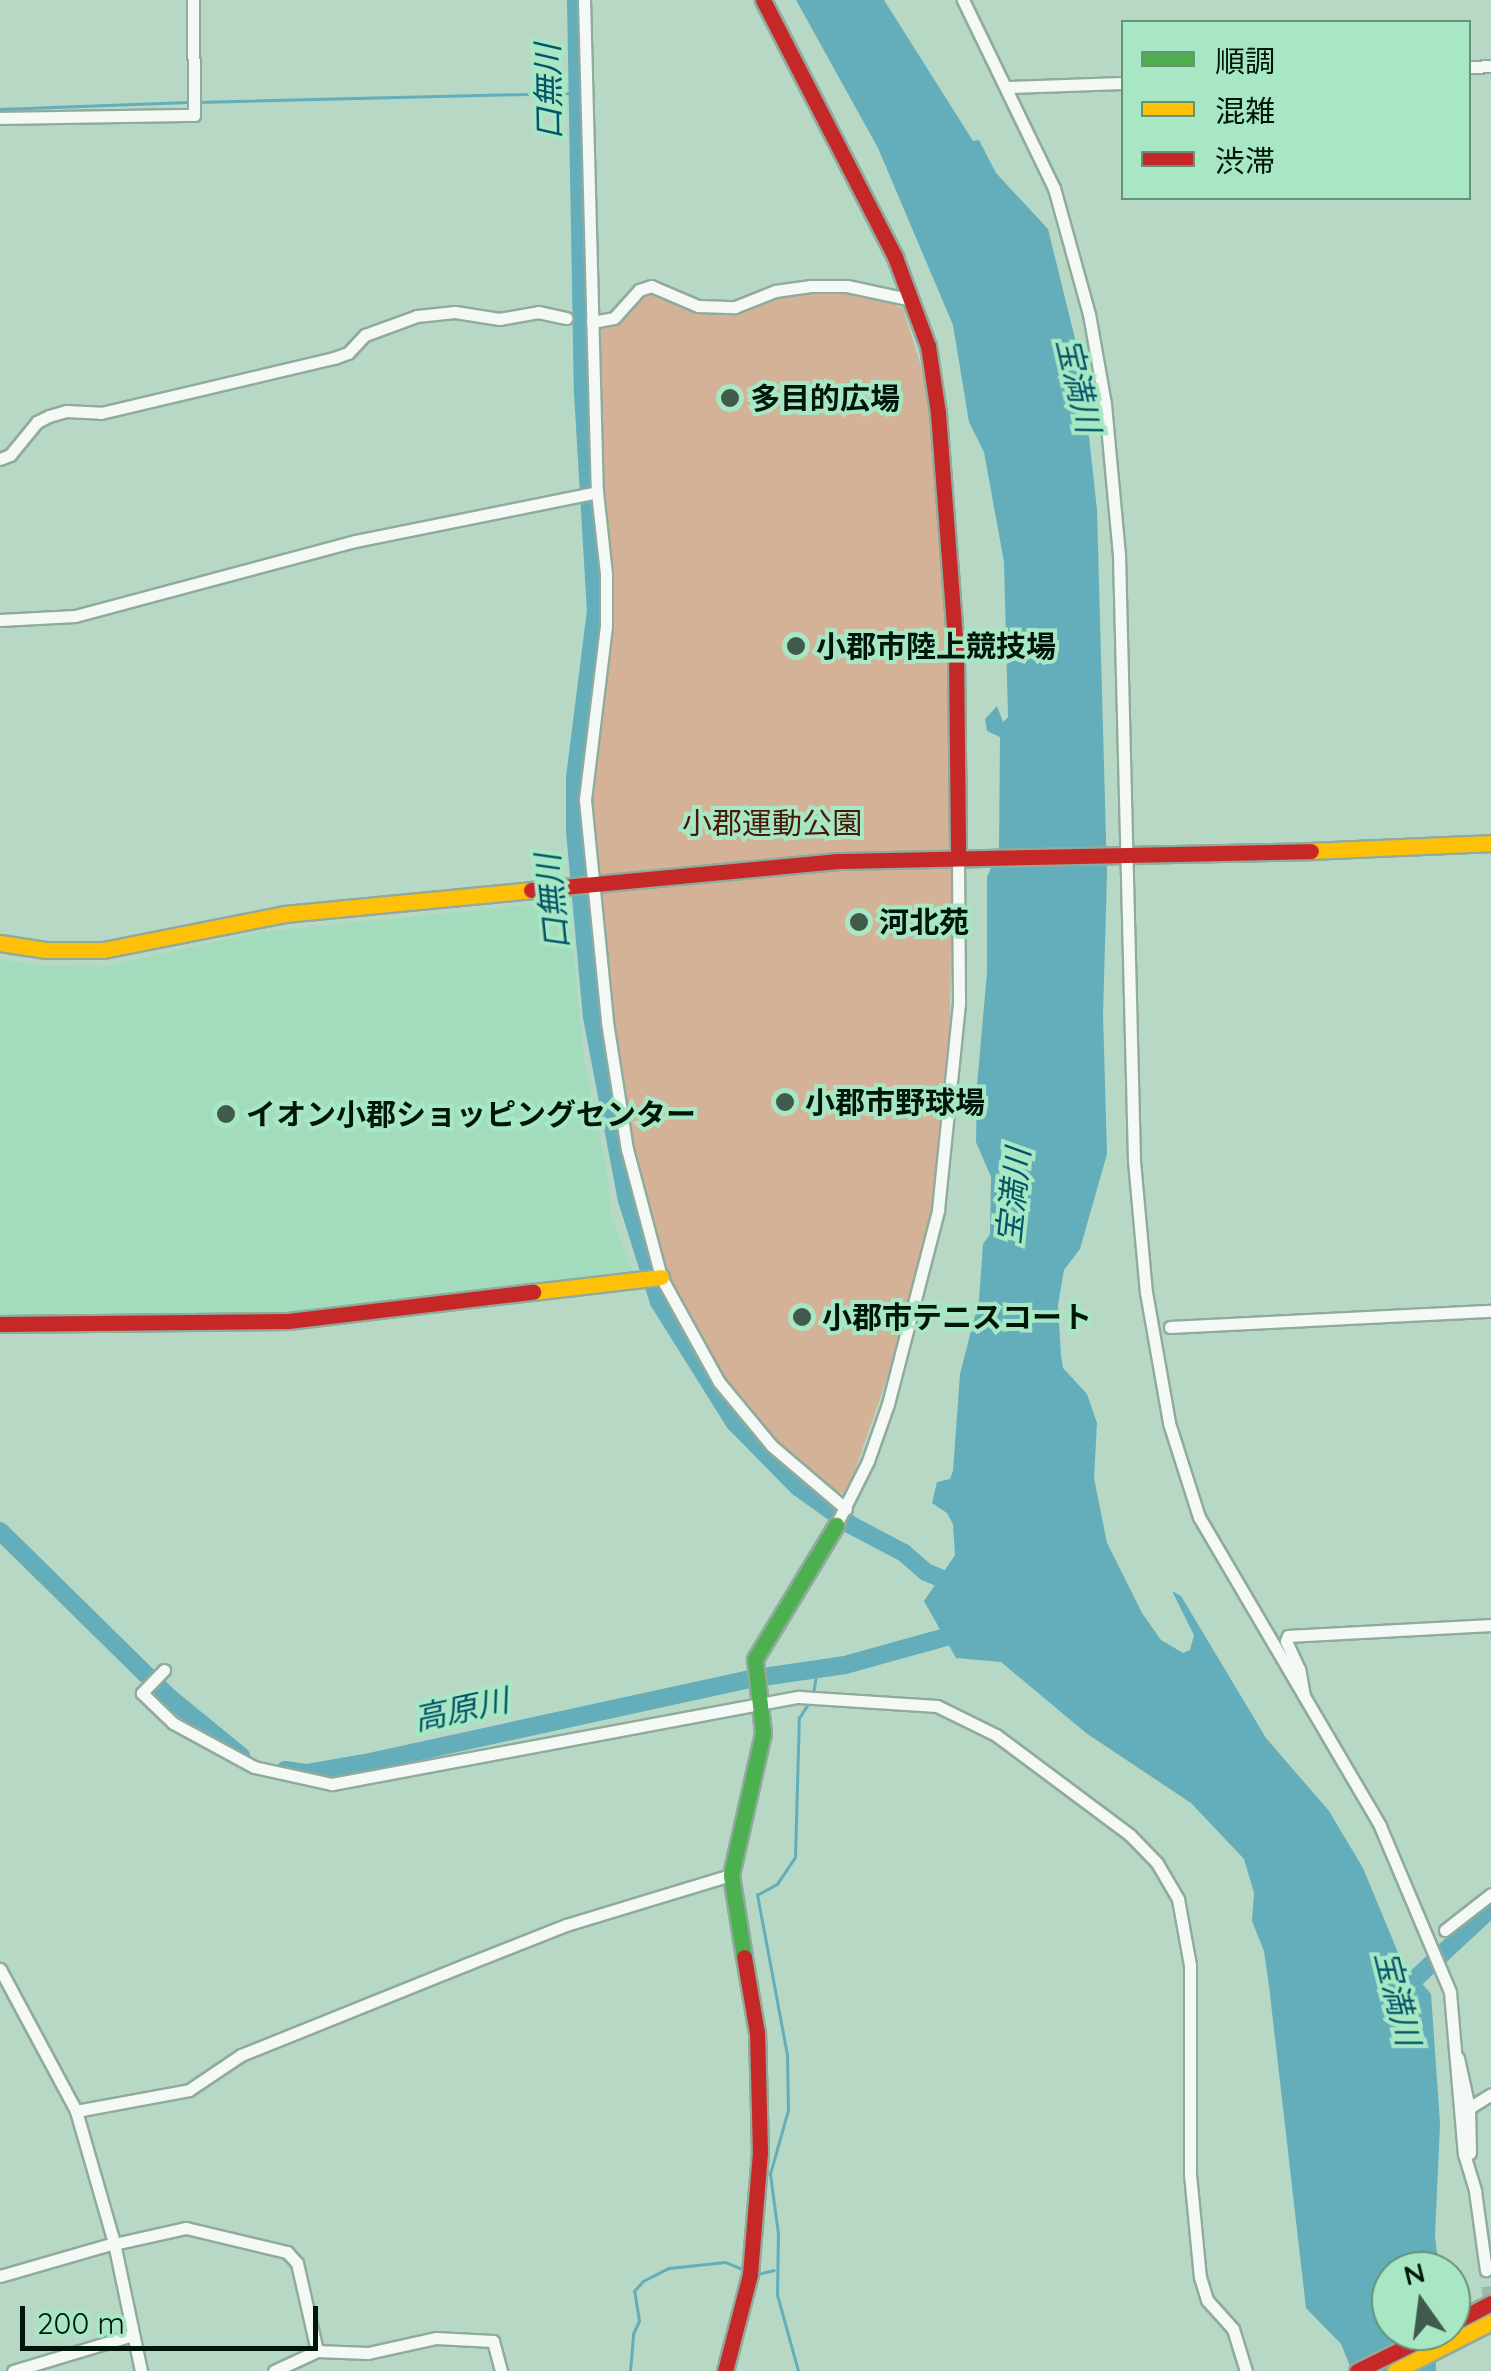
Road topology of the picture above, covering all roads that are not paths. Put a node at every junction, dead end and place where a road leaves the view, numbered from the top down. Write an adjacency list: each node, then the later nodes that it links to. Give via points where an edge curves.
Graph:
1 (192, 0): 7 (street, via 194,115)
2 (584, 0): 10 (street)
3 (764, 0): 8 (main road)
4 (963, 0): 6 (street)
5 (1121, 83): 6 (street)
6 (1008, 87): 16 (street, via 1054,188 1106,404 1119,555)
7 (0, 118)
8 (912, 300): 10 (street, via 848,286 811,286 736,306 698,306 650,286 614,318); 15 (main road, via 934,382)
9 (566, 318): 11 (street, via 538,312 499,319 417,316 365,334 334,358 101,413 49,416)
10 (592, 322): 12 (street)
11 (0, 459)
12 (597, 492): 13 (street, via 355,541 75,616); 17 (street, via 606,626 587,759)
13 (0, 620)
14 (1491, 843): 16 (main road)
15 (964, 856): 16 (main road); 17 (main road); 23 (street, via 944,1177 900,1363)
16 (1125, 857): 28 (street, via 1137,1200 1170,1423 1199,1517)
17 (591, 883): 18 (main road, via 284,914 103,950); 19 (street, via 627,1148)
18 (0, 943)
19 (661, 1277): 21 (main road, via 288,1321); 23 (street, via 718,1382 772,1446)
20 (1491, 1311): 22 (street)
21 (0, 1324)
22 (1170, 1327)
23 (846, 1508): 24 (street)
24 (836, 1524): 27 (main road, via 766,1638 756,1666)
25 (1491, 1625): 28 (street, via 1288,1636)
26 (162, 1671): 27 (street, via 144,1690 173,1723 227,1755 332,1784)
27 (762, 1700): 29 (main road, via 763,1733); 51 (street, via 911,1702 957,1712 1115,1824 1157,1864 1178,1899 1188,1938 1190,2156 1200,2277 1207,2300 1233,2329)
28 (1304, 1700): 33 (street, via 1401,1871 1450,1992)
29 (731, 1875): 36 (street, via 566,1926 416,1985 241,2055 189,2090); 50 (main road, via 757,2033 760,2152 750,2274)
30 (1491, 1894): 31 (street)
31 (1444, 1930)
32 (0, 1968): 36 (street)
33 (1454, 2050): 35 (street); 37 (street)
34 (1491, 2094): 35 (street)
35 (1469, 2108): 37 (street)
36 (76, 2111): 38 (street)
37 (1469, 2172): 39 (street)
38 (114, 2244): 40 (street); 43 (street); 44 (street, via 186,2228 286,2252 297,2262)
39 (1489, 2268): 41 (street)
40 (0, 2276)
41 (1487, 2286)
42 (1491, 2322): 53 (main road)
43 (133, 2335): 46 (street); 47 (street)
44 (317, 2351): 48 (street); 49 (street, via 354,2354 429,2338 488,2339)
45 (1398, 2351): 52 (main road)
46 (13, 2371)
47 (141, 2371)
48 (274, 2371)
49 (501, 2371)
50 (725, 2371)
51 (1246, 2371)
52 (1357, 2371)
53 (1395, 2371)

